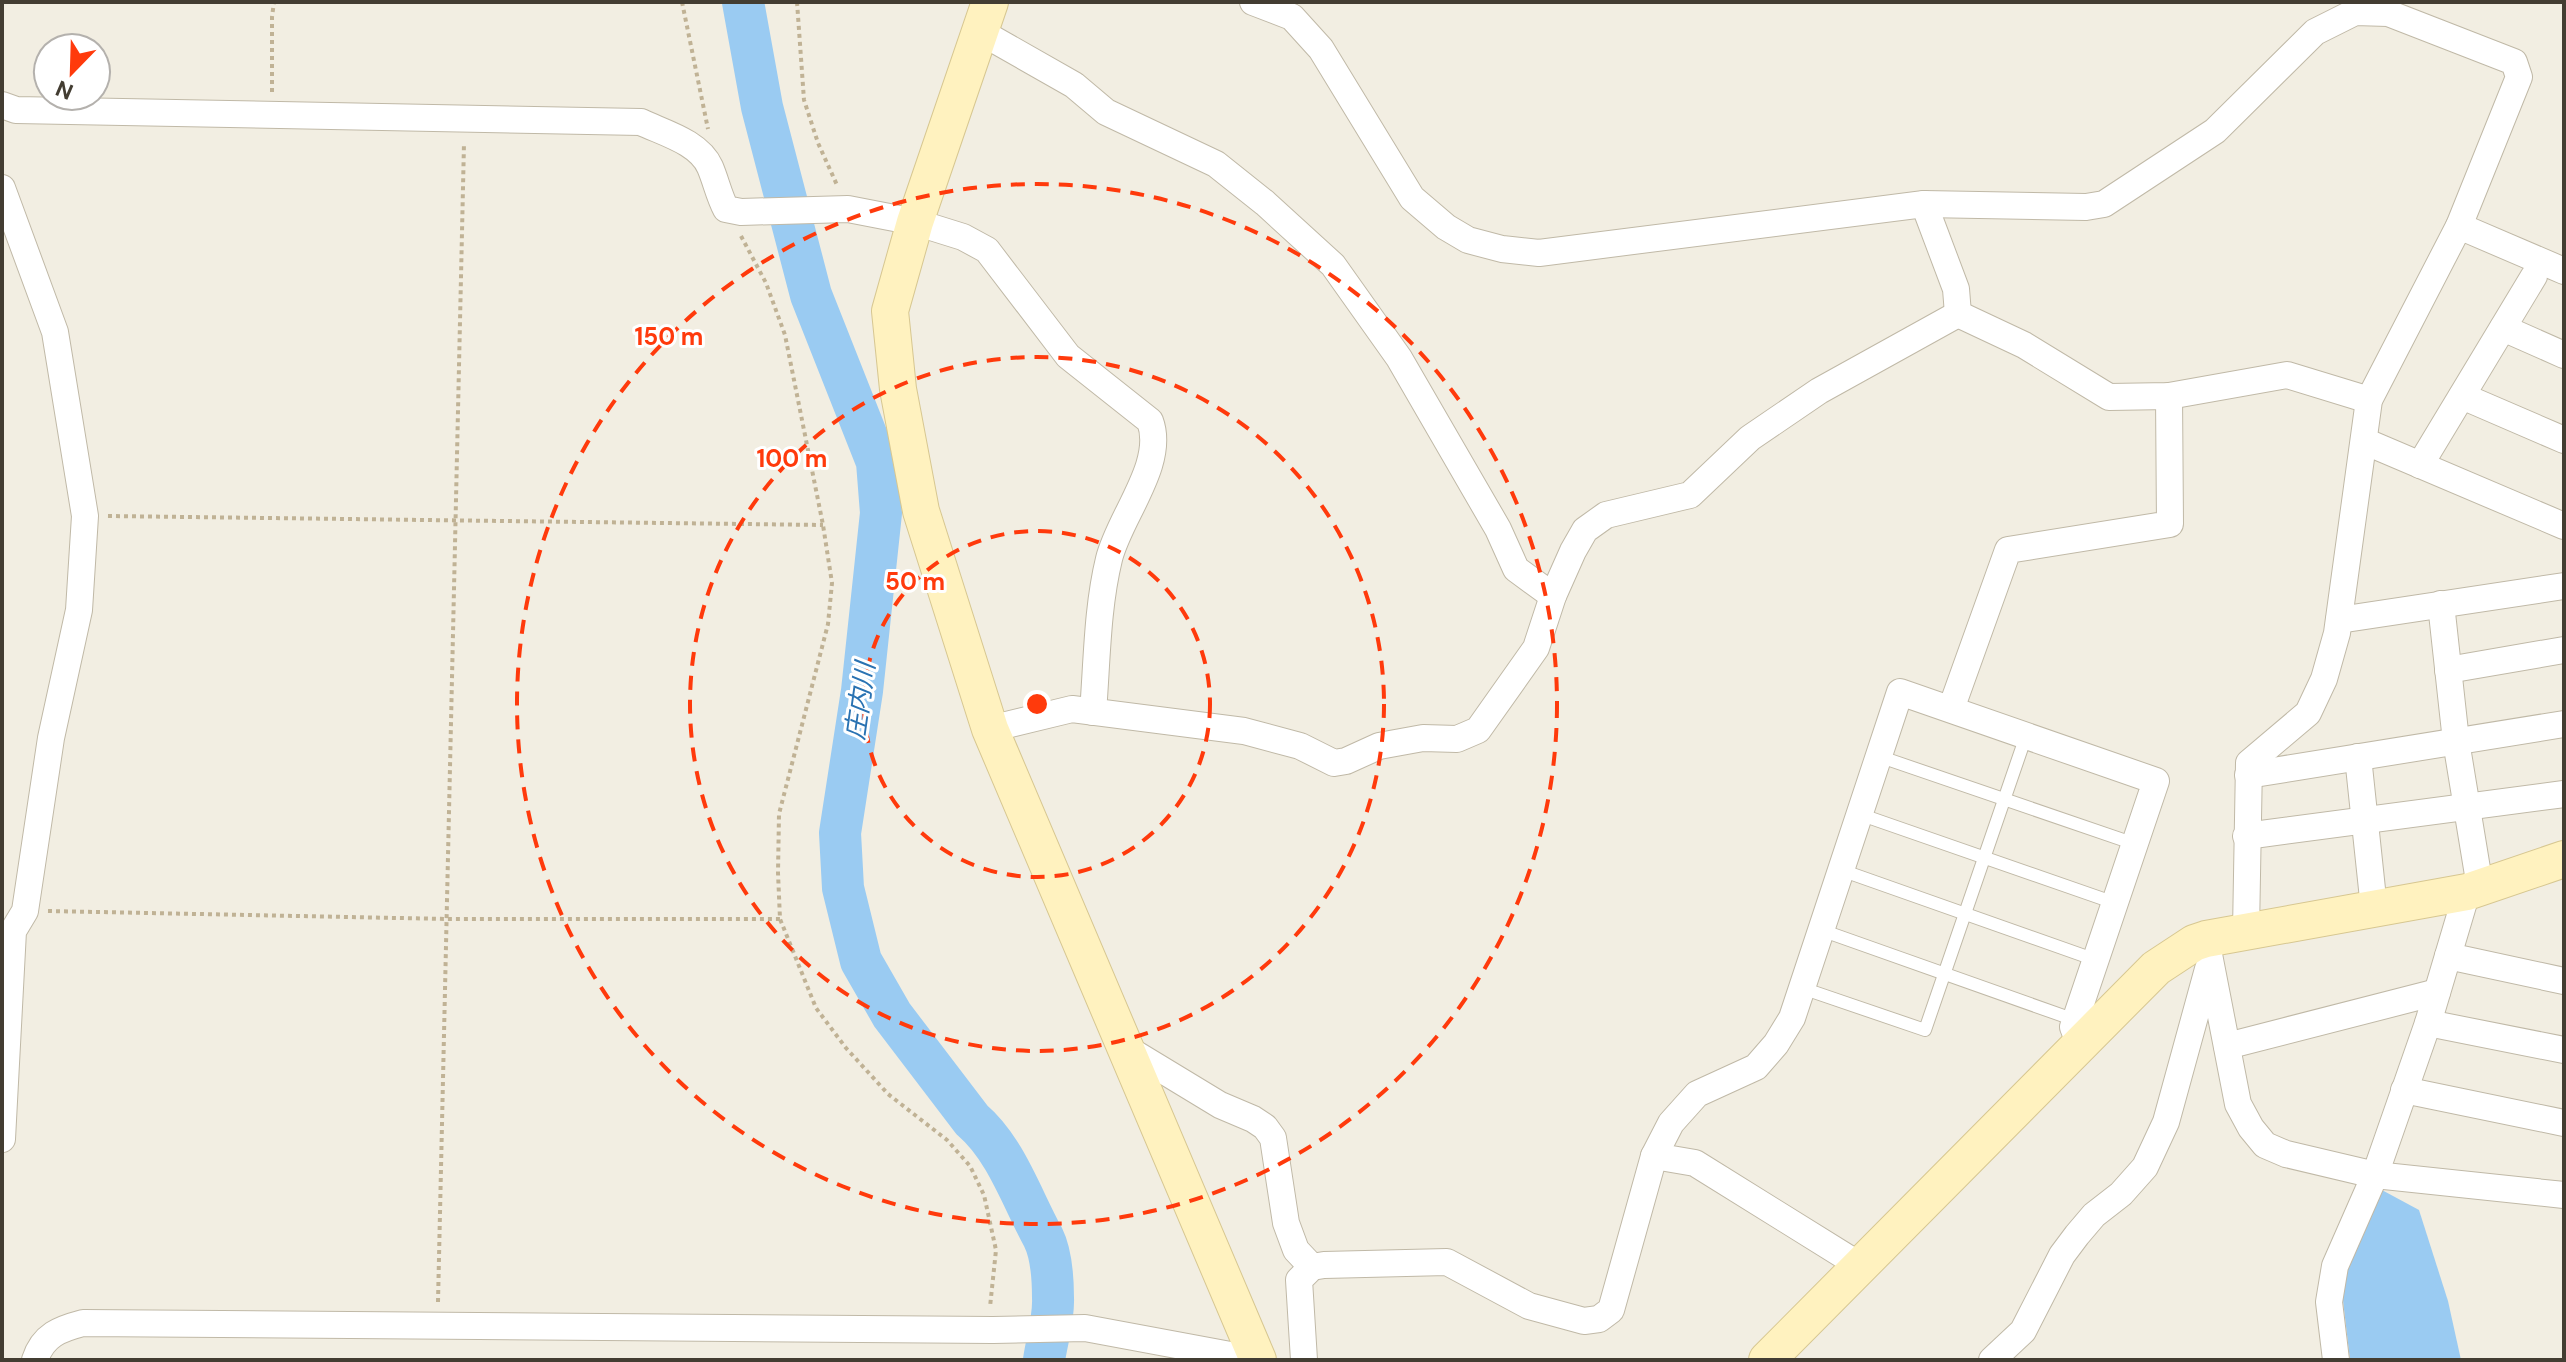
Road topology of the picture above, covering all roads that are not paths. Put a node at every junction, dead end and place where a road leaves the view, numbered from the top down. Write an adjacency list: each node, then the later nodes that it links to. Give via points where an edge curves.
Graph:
1 (1253, 2): 5 (street, via 1292,17 1321,49 1412,198 1468,240 1539,253)
2 (984, 17): 6 (street); 21 (street, via 1106,112 1216,164 1333,265 1399,358 1516,569)
3 (2, 105): 6 (street, via 16,110 641,122 698,151 734,211 848,209)
4 (2, 188): 66 (street, via 55,332 85,516 79,610 51,738 25,911 13,931)
5 (1924, 204): 7 (street, via 2104,204 2215,131 2315,32 2355,12 2388,13 2514,62 2519,77); 10 (street, via 1956,289)
6 (915, 222): 28 (street, via 987,250 1068,356 1150,421 1153,455 1109,558); 30 (street, via 890,311 898,389 921,511)
7 (2459, 226): 8 (street); 15 (street)
8 (2564, 271)
9 (2534, 276): 11 (street)
10 (1958, 314): 13 (street, via 2024,345 2109,397); 21 (street, via 1773,422 1690,495 1606,515 1585,530)
11 (2503, 328): 12 (street); 14 (street)
12 (2564, 355)
13 (2169, 396): 15 (street, via 2287,375); 27 (street, via 2170,524 2008,550)
14 (2462, 396): 16 (street); 18 (street)
15 (2369, 400): 17 (street)
16 (2564, 440)
17 (2364, 441): 18 (street); 23 (street)
18 (2420, 465): 19 (street)
19 (2564, 526)
20 (2564, 586): 22 (street)
21 (1553, 596): 28 (street, via 1536,648 1478,730 1457,739 1423,738 1379,746 1334,763 1300,746 1244,731)
22 (2441, 604): 23 (street); 26 (street)
23 (2339, 620): 35 (street, via 2324,679 2308,713 2249,763)
24 (2564, 651): 25 (street); 26 (street)
25 (2564, 660)
26 (2448, 670): 32 (street)
27 (1951, 709): 31 (street); 33 (street, via 1900,692)
28 (1093, 712): 30 (street, via 1072,709)
29 (2564, 724): 32 (street)
30 (990, 729): 62 (street)
31 (2026, 736): 37 (lane); 42 (street, via 2156,781)
32 (2456, 741): 34 (street); 38 (street)
33 (1878, 756): 37 (lane); 39 (street)
34 (2358, 757): 35 (street); 40 (street)
35 (2248, 775): 41 (street)
36 (2564, 794): 38 (street)
37 (2005, 799): 42 (lane); 43 (lane)
38 (2469, 807): 40 (street); 46 (street)
39 (1859, 814): 43 (lane); 45 (street)
40 (2364, 821): 41 (street); 48 (street)
41 (2246, 836): 51 (street)
42 (2135, 844): 47 (street)
43 (1985, 857): 47 (lane); 49 (lane)
44 (2564, 859): 46 (street)
45 (1841, 870): 49 (lane); 50 (street)
46 (2474, 890): 48 (street); 53 (street)
47 (2115, 903): 54 (street)
48 (2374, 908): 51 (street)
49 (1965, 915): 54 (lane); 55 (lane)
50 (1821, 930): 55 (lane); 57 (street)
51 (2246, 931): 52 (street)
52 (2208, 950): 60 (street, via 2194,943); 61 (street); 76 (street, via 2166,1122 2145,1167 2077,1235 2023,1331)
53 (2448, 956): 56 (street); 58 (street)
54 (2096, 960): 60 (street)
55 (1944, 975): 57 (lane, via 1925,1030); 60 (lane)
56 (2564, 981)
57 (1802, 988): 67 (street, via 1792,1018 1756,1067 1697,1094 1671,1123)
58 (2437, 992): 59 (street); 61 (street)
59 (2428, 1023): 63 (street); 64 (street)
60 (2078, 1033): 70 (street)
61 (2227, 1046): 68 (street, via 2238,1104 2265,1145)
62 (1126, 1048): 71 (street, via 1265,1127 1273,1138 1286,1223 1296,1250); 73 (street)
63 (2564, 1050)
64 (2404, 1090): 65 (street); 68 (street)
65 (2564, 1123)
66 (2, 1139)
67 (1654, 1156): 70 (street, via 1695,1163); 71 (street, via 1611,1310 1599,1319 1584,1321 1529,1306 1447,1262)
68 (2375, 1175): 69 (street); 77 (street, via 2335,1266 2329,1302)
69 (2564, 1195)
70 (1859, 1265): 75 (street)
71 (1312, 1267): 74 (street, via 1299,1280)
72 (35, 1360): 73 (street, via 47,1338 83,1323 1085,1328)
73 (1258, 1360)
74 (1304, 1360)
75 (1767, 1360)
76 (1992, 1360)
77 (2336, 1360)

